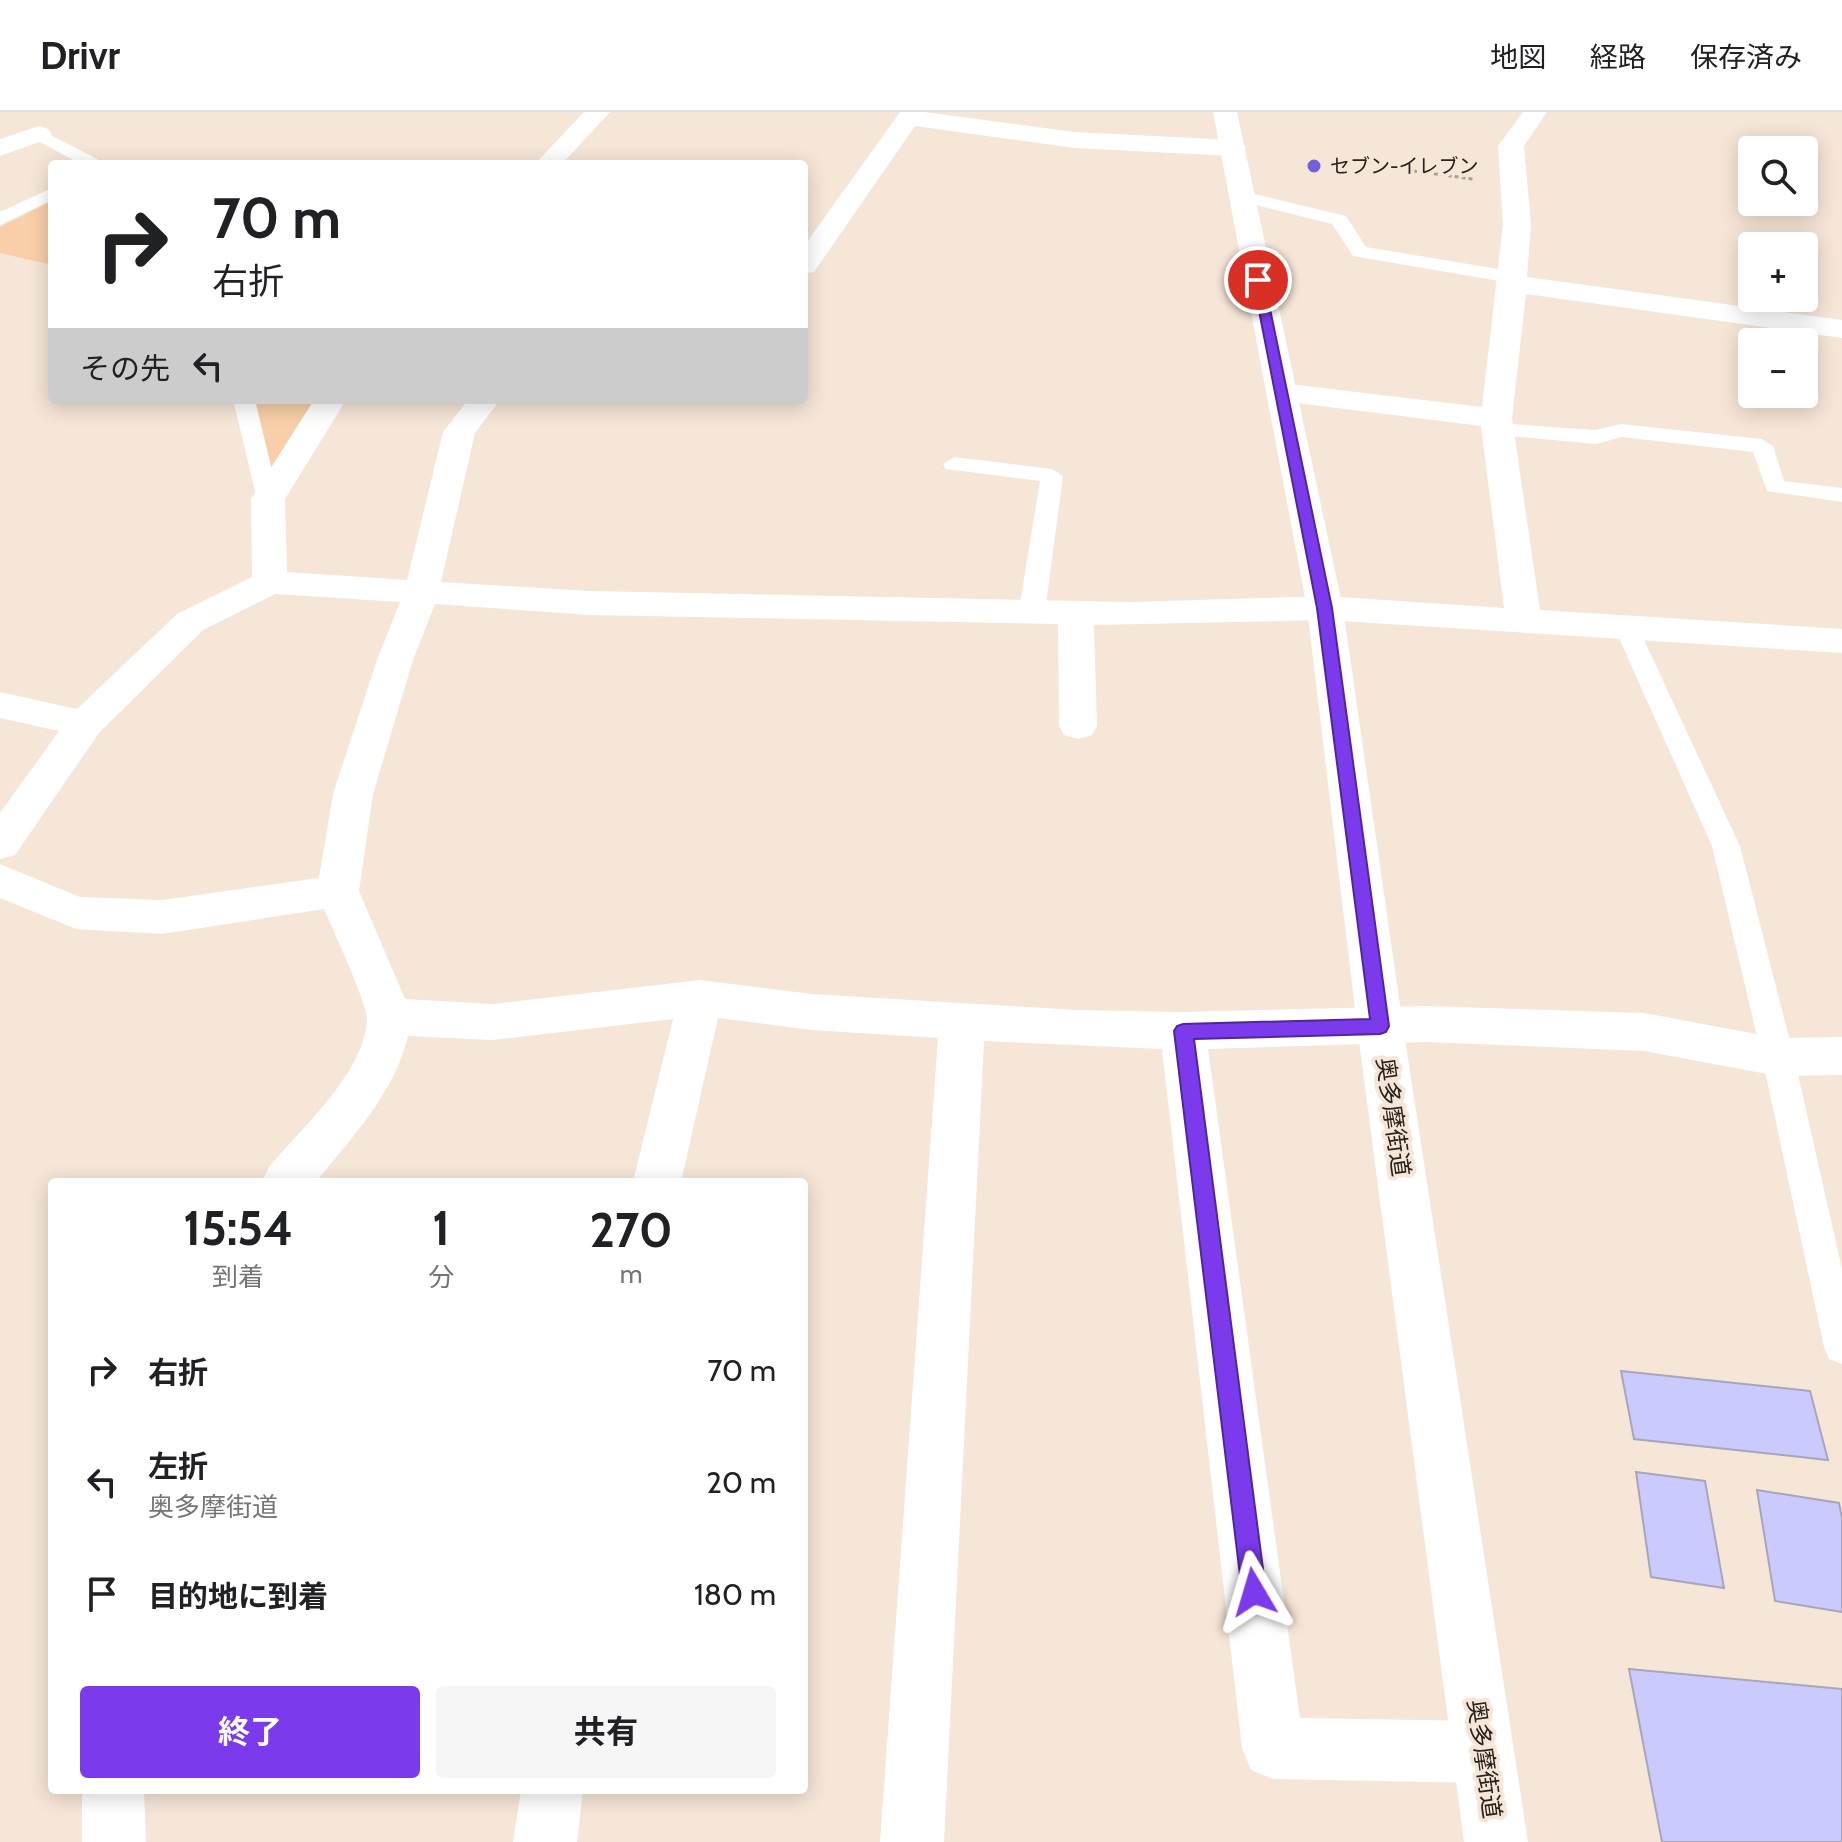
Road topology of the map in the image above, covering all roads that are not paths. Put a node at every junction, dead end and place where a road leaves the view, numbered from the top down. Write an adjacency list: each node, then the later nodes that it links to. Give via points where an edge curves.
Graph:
1 (598, 112): 8 (street)
2 (1535, 112): 13 (street, via 1511,146 1517,224)
3 (911, 115): 4 (street, via 1075,140); 12 (street)
4 (1229, 130): 10 (street, 奥多摩街道)
5 (39, 134): 6 (street); 7 (lane)
6 (0, 148)
7 (86, 160)
8 (552, 160)
9 (48, 195): 11 (lane)
10 (1242, 196): 13 (lane, via 1339,220 1360,252); 15 (street, 奥多摩街道)
11 (0, 219)
12 (808, 260)
13 (1513, 281): 14 (street); 19 (street)
14 (1842, 329)
15 (1281, 392): 19 (street); 25 (street, 奥多摩街道)
16 (245, 404): 22 (lane)
17 (327, 404): 22 (street)
18 (481, 404): 24 (street, via 459,432)
19 (1497, 423): 21 (lane, via 1596,437 1621,430 1762,446 1775,486); 28 (street)
20 (954, 464): 26 (lane, via 1052,476)
21 (1842, 495)
22 (268, 499): 23 (street)
23 (270, 582): 24 (street); 32 (street, via 190,622)
24 (421, 594): 26 (street, via 590,603); 36 (street, via 353,794)
25 (1325, 608): 27 (street); 28 (street); 40 (street, 奥多摩街道)
26 (1033, 612): 27 (street)
27 (1076, 613): 33 (street)
28 (1524, 621): 29 (street)
29 (1626, 627): 30 (street); 43 (lane, via 1726,846)
30 (1842, 641)
31 (0, 705): 32 (street)
32 (85, 724): 34 (street)
33 (1078, 726)
34 (0, 844)
35 (0, 880): 36 (street, via 76,913 162,917)
36 (338, 891): 38 (street)
37 (700, 998): 38 (street, via 492,1022); 39 (street); 45 (street)
38 (390, 1017): 44 (street, via 381,1053 361,1092)
39 (962, 1022): 41 (street); 52 (street)
40 (1380, 1026): 41 (street); 43 (street, via 1644,1032); 47 (street, 奥多摩街道)
41 (1183, 1031): 47 (street, via 1273,1748)
42 (1842, 1056): 43 (street)
43 (1778, 1057): 46 (lane)
44 (289, 1178)
45 (658, 1178)
46 (1842, 1347)
47 (1482, 1752): 53 (street, 奥多摩街道)
48 (113, 1794): 50 (street)
49 (551, 1794): 51 (street)
50 (114, 1842)
51 (545, 1842)
52 (912, 1842)
53 (1496, 1842)

